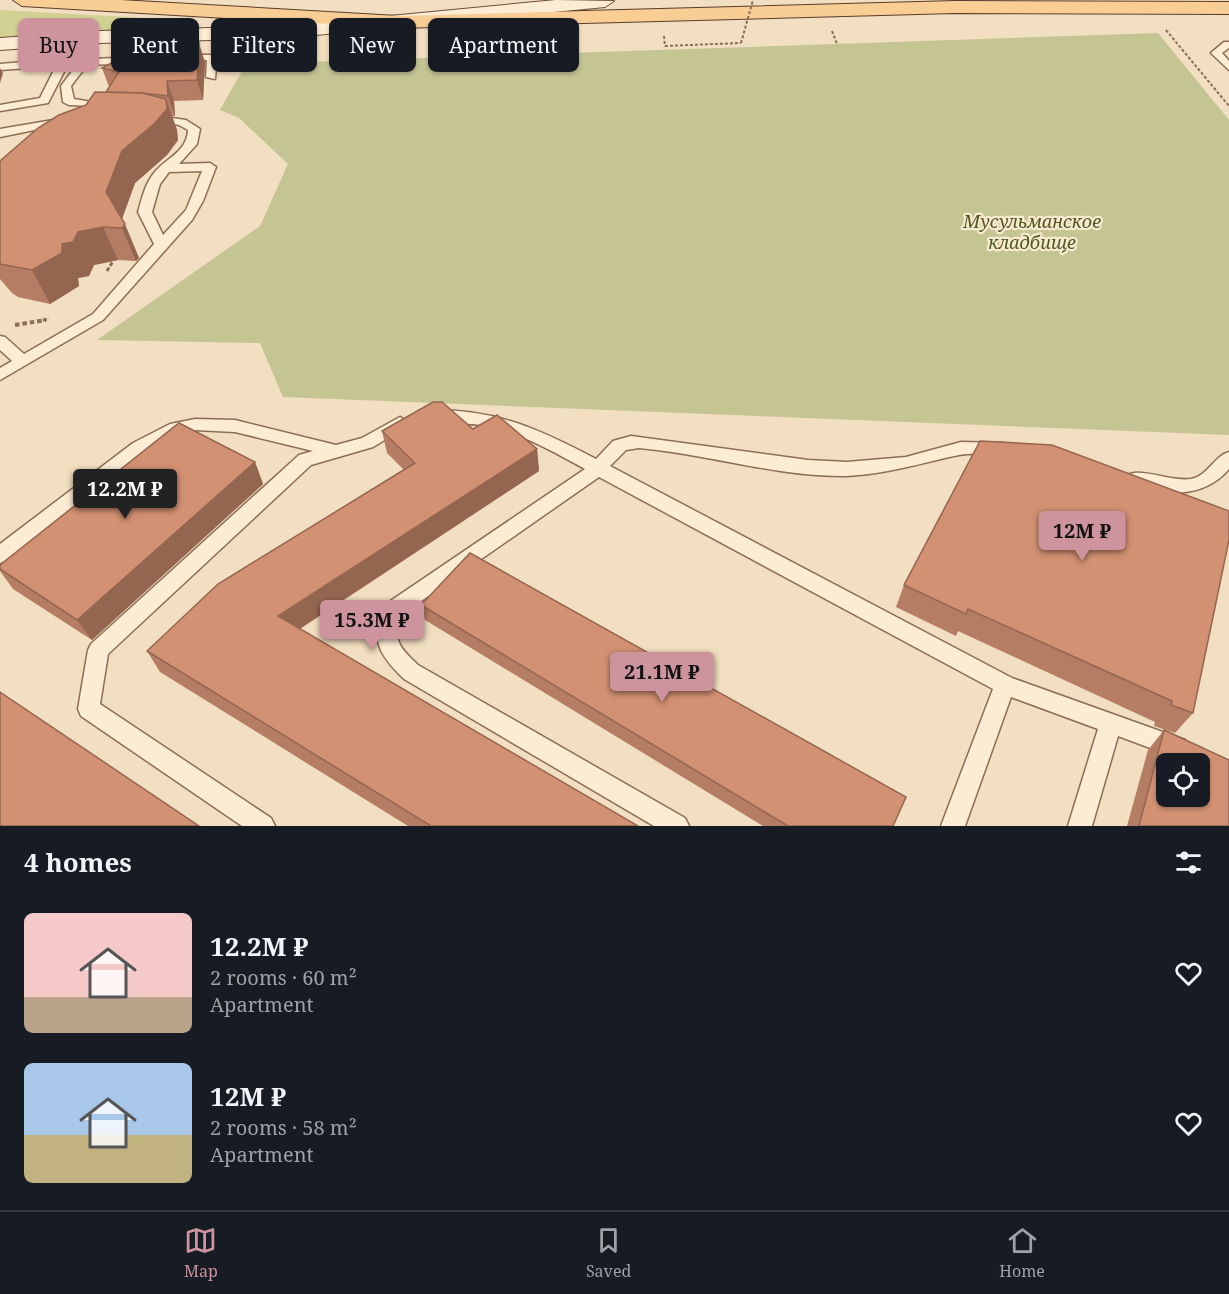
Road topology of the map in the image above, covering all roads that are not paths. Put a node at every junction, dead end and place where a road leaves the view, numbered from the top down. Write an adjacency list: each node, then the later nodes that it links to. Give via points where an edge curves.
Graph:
1 (22, 0): 7 (main road)
2 (339, 0): 3 (main road)
3 (351, 0)
4 (648, 0): 5 (main road)
5 (605, 1): 7 (main road)
6 (1229, 8): 8 (main road, via 1042,6)
7 (398, 12): 8 (main road); 13 (main road, via 285,32)
8 (829, 19): 9 (main road)
9 (1229, 23)
10 (0, 44): 11 (main road)
11 (18, 45)
12 (1229, 45): 17 (lane, via 1216,53)
13 (99, 50)
14 (99, 52): 20 (lane, via 161,59 213,57)
15 (18, 66): 16 (lane)
16 (0, 67)
17 (1229, 67)
18 (59, 72): 22 (lane, via 44,101)
19 (76, 72): 21 (lane, via 66,86 69,102)
20 (211, 77)
21 (88, 104)
22 (0, 108)
23 (142, 118): 26 (lane, via 183,122 194,129 190,147)
24 (74, 122): 25 (lane, via 40,131)
25 (0, 133)
26 (166, 168): 27 (lane, via 157,177 145,212); 27 (lane, via 210,167 195,210)
27 (161, 244): 29 (lane, via 98,317)
28 (0, 341): 29 (lane)
29 (23, 362): 30 (lane)
30 (0, 375)
31 (1014, 446): 34 (lane, via 961,448 906,463 847,469 808,467 631,441 613,448)
32 (336, 451): 34 (lane, via 367,442 422,416 476,416 534,434); 36 (lane, via 205,423 175,428 149,440); 40 (lane, via 305,460 98,650 89,709)
33 (1229, 458): 35 (lane, via 1207,480 1191,485 1152,484)
34 (599, 468): 37 (lane); 41 (lane, via 393,610 385,631 389,651 411,672)
35 (1117, 472)
36 (0, 555)
37 (1005, 685): 38 (lane); 42 (lane)
38 (1111, 722): 39 (lane); 43 (lane)
39 (1192, 753)
40 (263, 826)
41 (677, 826)
42 (953, 826)
43 (1080, 826)

